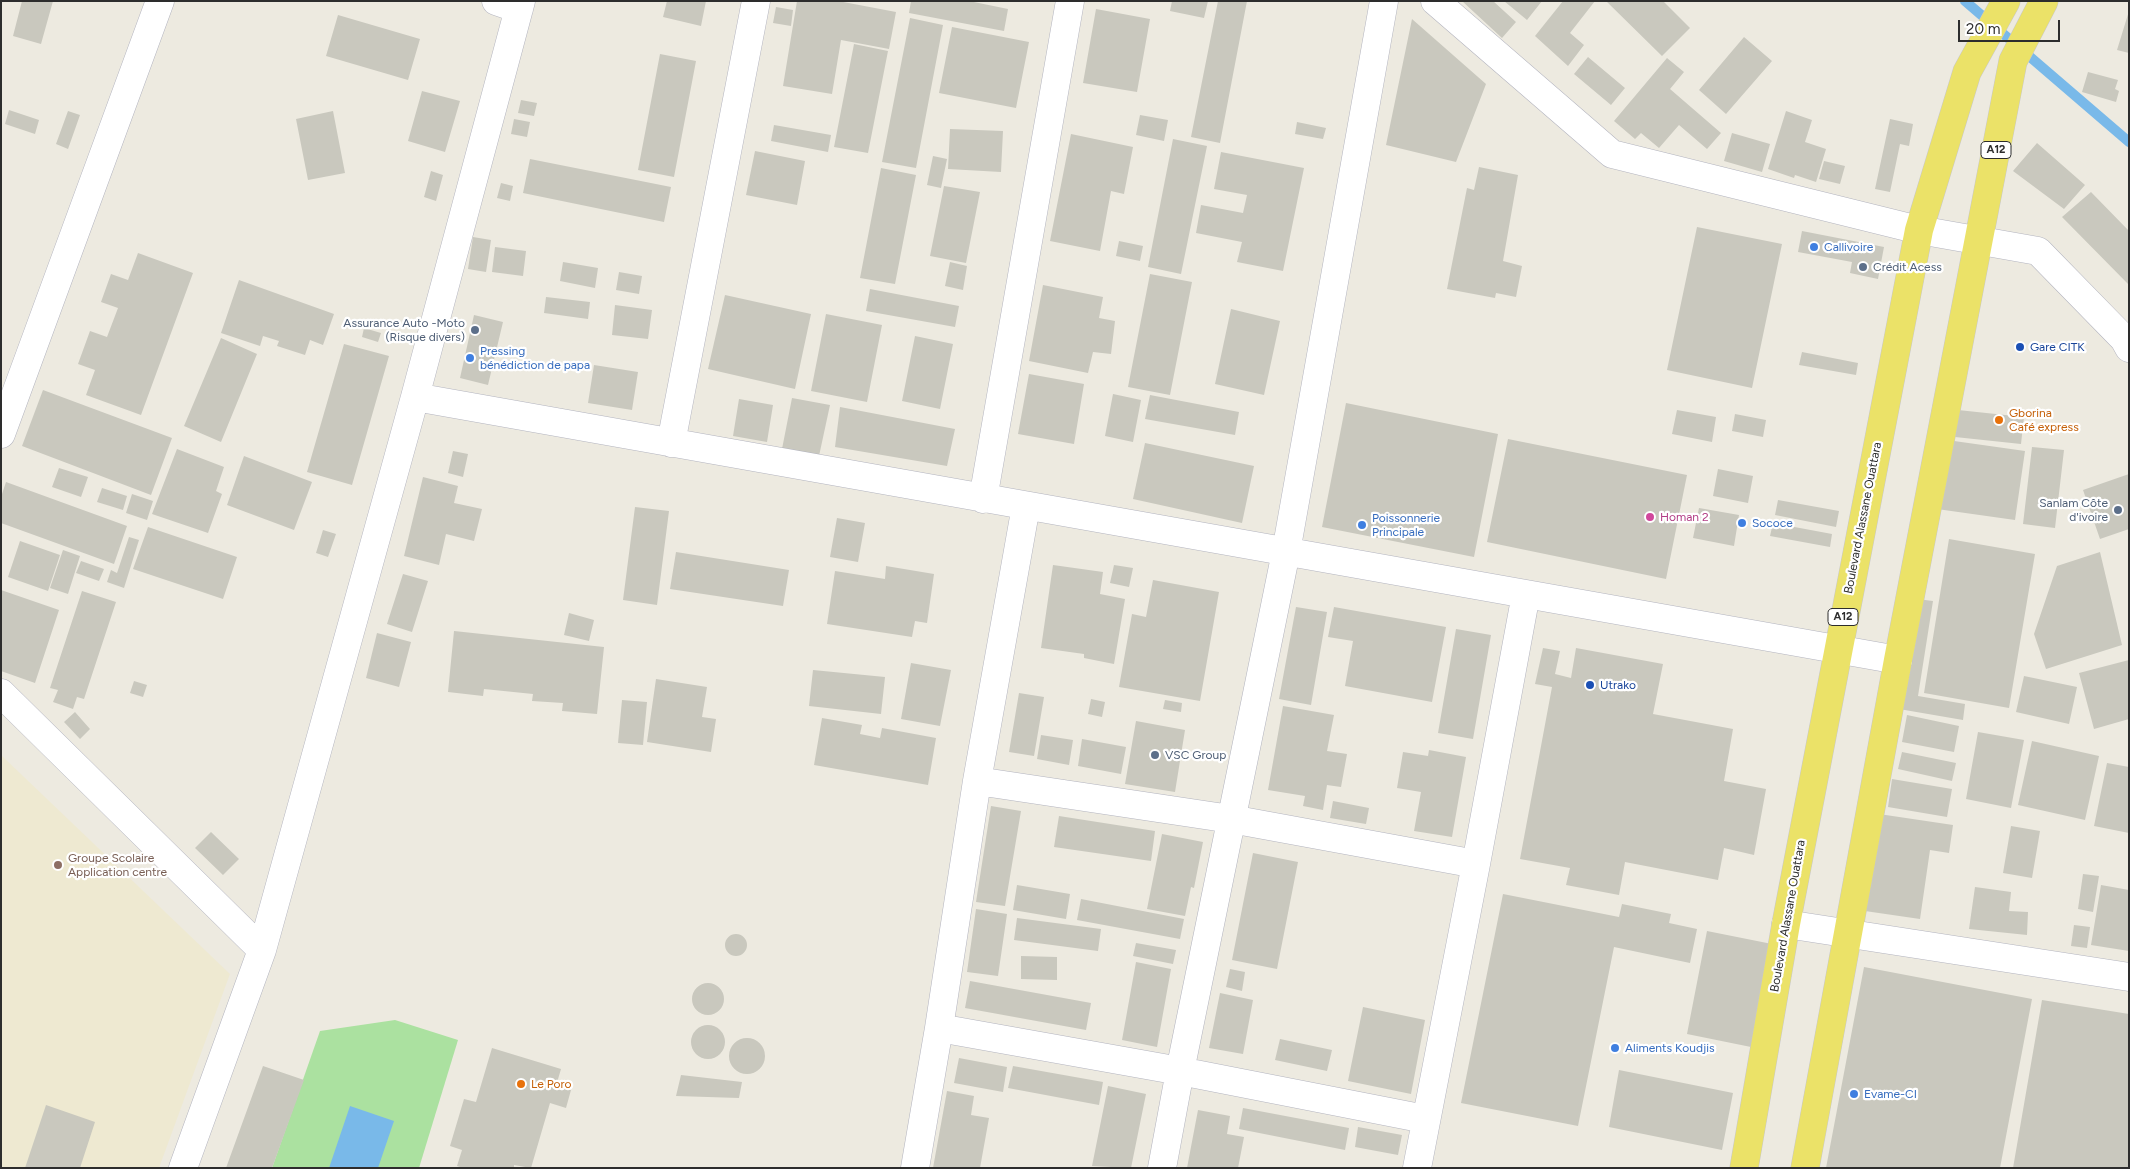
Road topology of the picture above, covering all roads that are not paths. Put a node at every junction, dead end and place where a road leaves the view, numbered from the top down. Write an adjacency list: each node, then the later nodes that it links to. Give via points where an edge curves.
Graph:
1 (160, 1): 13 (street)
2 (756, 1): 14 (street)
3 (1070, 1): 15 (street)
4 (1384, 1): 17 (street)
5 (1435, 1): 9 (street, via 1612,154)
6 (2044, 1): 10 (main road, A12, via 2013,61)
7 (512, 4): 12 (street)
8 (2004, 6): 9 (main road, Boulevard Alassane Ouattara / A12, via 1967,72)
9 (1919, 230): 10 (street); 19 (main road, Boulevard Alassane Ouattara / A12)
10 (1978, 239): 11 (street, via 2038,251 2124,338); 20 (main road, A12)
11 (2129, 348)
12 (415, 397): 14 (street); 27 (street)
13 (1, 434)
14 (670, 443): 15 (street)
15 (983, 499): 16 (street)
16 (1026, 506): 17 (street); 22 (street)
17 (1286, 552): 18 (street); 23 (street)
18 (1526, 594): 19 (street); 24 (street)
19 (1837, 650): 20 (street); 25 (main road, Boulevard Alassane Ouattara / A12)
20 (1898, 660): 26 (main road, A12)
21 (1, 693): 27 (street)
22 (977, 781): 23 (street); 29 (street)
23 (1231, 819): 24 (street); 30 (street)
24 (1476, 864): 31 (street)
25 (1786, 924): 26 (street); 36 (main road, Boulevard Alassane Ouattara / A12)
26 (1849, 934): 28 (street); 37 (main road, A12)
27 (262, 950): 32 (street)
28 (2129, 977)
29 (939, 1028): 30 (street); 33 (street)
30 (1180, 1071): 31 (street); 34 (street)
31 (1425, 1119): 35 (street)
32 (183, 1168)
33 (915, 1168)
34 (1162, 1168)
35 (1417, 1168)
36 (1744, 1168)
37 (1805, 1168)

